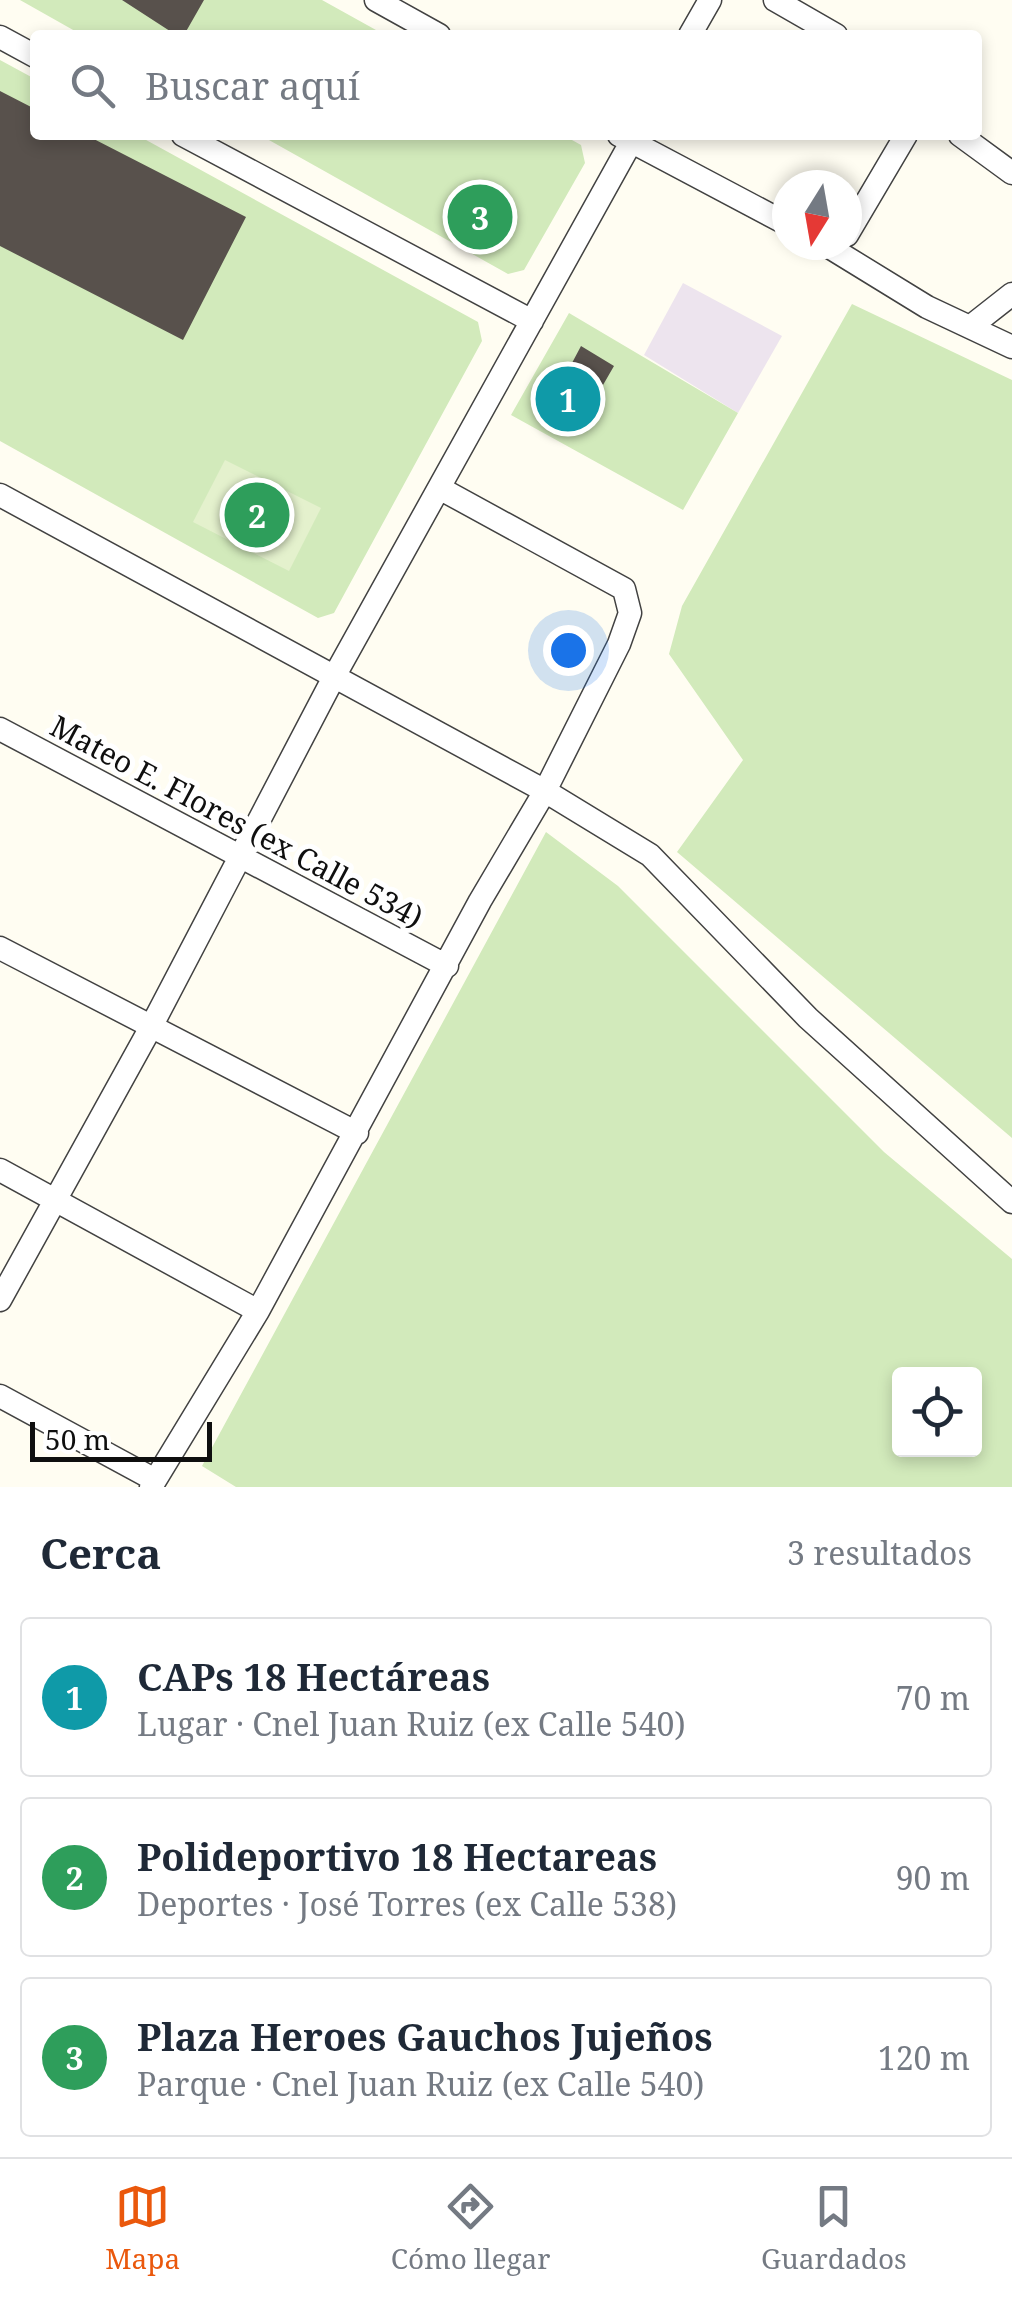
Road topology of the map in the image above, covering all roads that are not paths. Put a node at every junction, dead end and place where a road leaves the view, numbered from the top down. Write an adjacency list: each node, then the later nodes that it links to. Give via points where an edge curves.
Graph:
1 (376, 0): 4 (street)
2 (710, 0): 5 (street)
3 (775, 0): 6 (street)
4 (430, 30)
5 (693, 30)
6 (827, 30)
7 (0, 38): 8 (street)
8 (30, 53)
9 (192, 140): 19 (street)
10 (626, 140): 19 (street)
11 (633, 140): 16 (street)
12 (903, 140): 15 (street)
13 (967, 140): 14 (street)
14 (1012, 173)
15 (862, 206)
16 (772, 216)
17 (861, 260): 20 (street, via 927,307)
18 (1012, 294): 20 (street)
19 (532, 321): 22 (street)
20 (970, 327): 21 (street)
21 (1012, 347)
22 (441, 489): 24 (street); 26 (street, via 624,589 630,613 619,644)
23 (0, 496): 24 (street)
24 (334, 675): 26 (street); 27 (street)
25 (0, 729): 27 (street, Mateo E. Flores (ex Calle 534))
26 (545, 791): 29 (street); 34 (street, via 650,856 808,1018)
27 (241, 856): 29 (street, Mateo E. Flores (ex Calle 534)); 30 (street)
28 (0, 948): 30 (street)
29 (446, 966): 31 (street)
30 (151, 1027): 31 (street); 33 (street)
31 (357, 1133): 36 (street)
32 (0, 1170): 33 (street)
33 (54, 1198): 35 (street); 36 (street)
34 (1012, 1202)
35 (0, 1300)
36 (258, 1311): 38 (street)
37 (0, 1396): 38 (street)
38 (153, 1483)

